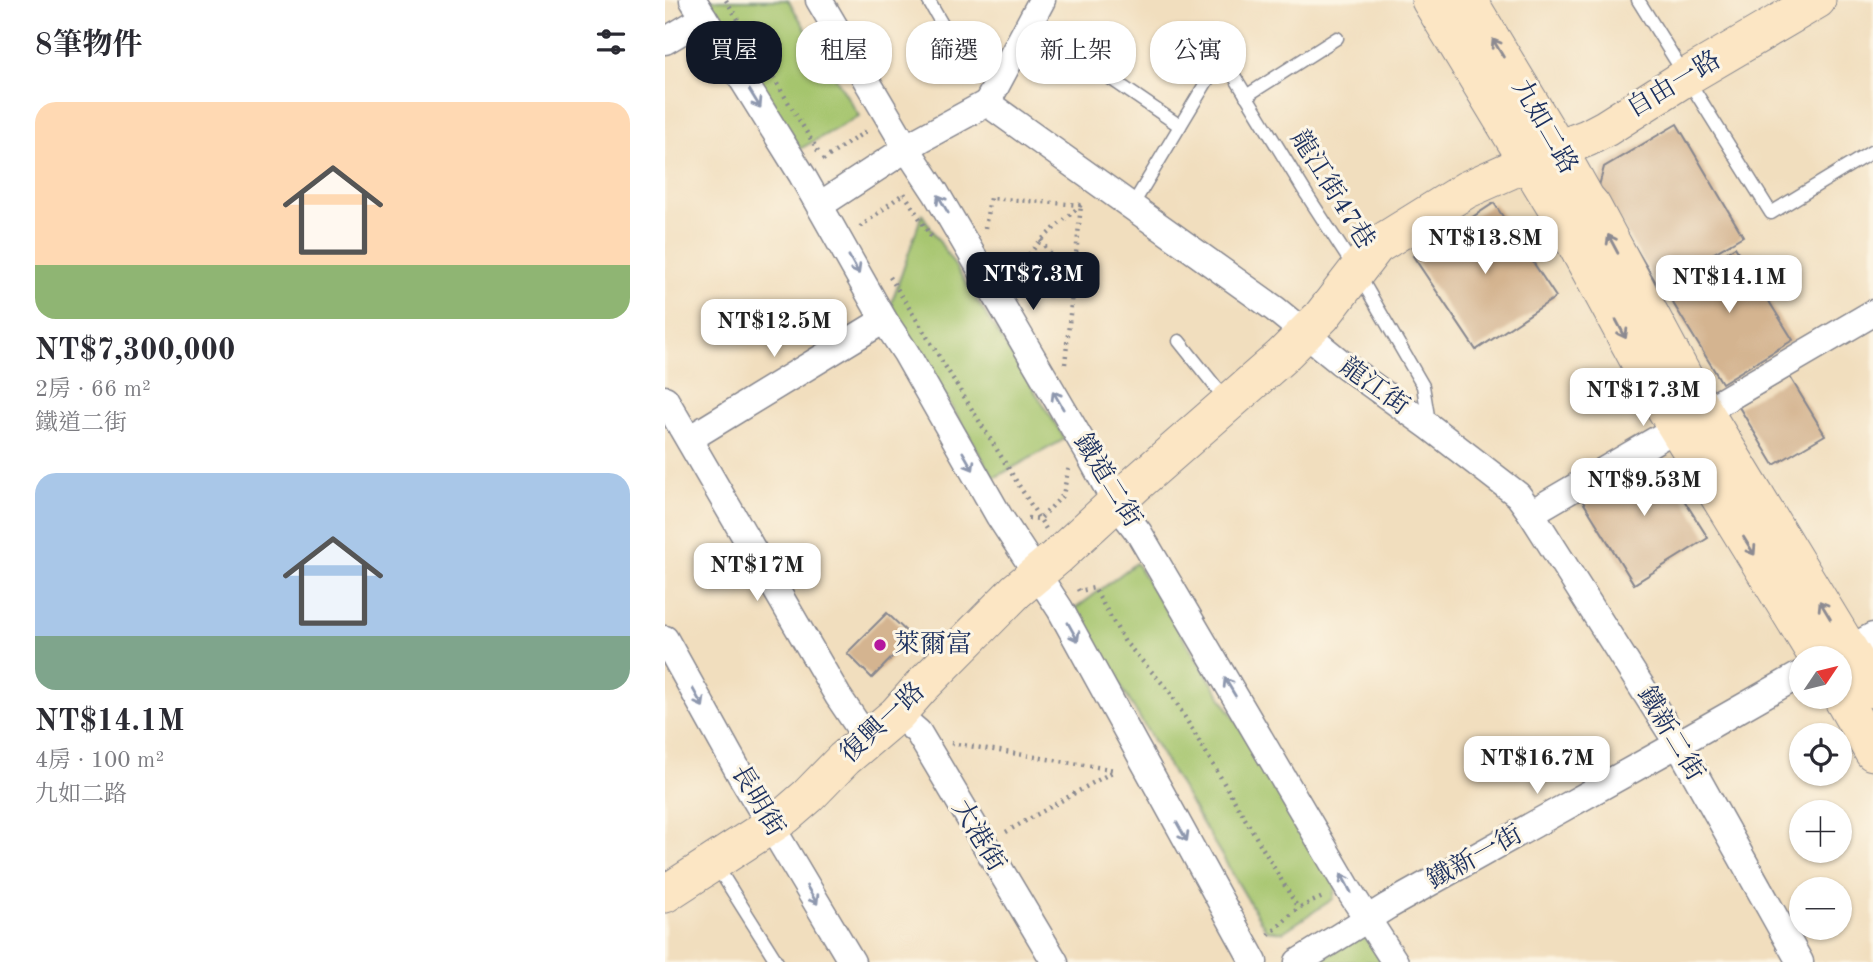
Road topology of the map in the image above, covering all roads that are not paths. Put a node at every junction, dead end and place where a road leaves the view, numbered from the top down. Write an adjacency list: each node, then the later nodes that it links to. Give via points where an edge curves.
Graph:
1 (819, 0): 17 (street, 鐵道二街)
2 (928, 0): 9 (lane)
3 (1042, 0): 15 (street)
4 (1430, 0): 19 (street, 九如二路)
5 (1468, 0): 19 (street, 九如二路, one-way to 5)
6 (1638, 0): 12 (lane)
7 (1798, 5): 12 (street, 自由一路)
8 (699, 9): 11 (street); 20 (street, one-way to 20)
9 (940, 21)
10 (1337, 38): 14 (lane)
11 (665, 41)
12 (1686, 77): 18 (lane, via 1771,212); 19 (street, 自由一路, via 1606,128)
13 (1119, 84): 16 (lane)
14 (1246, 96): 16 (lane, 龍江街47巷, via 1222,56); 22 (lane, 龍江街47巷)
15 (986, 103): 17 (street); 21 (street, 龍江街)
16 (1180, 126): 21 (lane)
17 (907, 149): 20 (street); 32 (street, 鐵道二街, one-way to 17)
18 (1873, 152)
19 (1543, 155): 22 (street, 自由一路, via 1466,190 1376,246); 29 (street, 九如二路, via 1592,205 1688,385)
20 (820, 205): 24 (street, one-way to 24)
21 (1132, 206): 25 (street, 龍江街)
22 (1357, 272): 25 (street, 自由一路); 30 (lane, 龍江街47巷, via 1423,386)
23 (1873, 313): 29 (street)
24 (884, 320): 31 (street); 34 (street, one-way to 34)
25 (1304, 333): 28 (street, 復興一路); 30 (street, 龍江街)
26 (1179, 341): 28 (lane)
27 (665, 399): 31 (street)
28 (1228, 402): 32 (street, 復興一路)
29 (1690, 419): 33 (street); 36 (street, 九如二路)
30 (1430, 427): 33 (street, 龍江街, via 1518,495)
31 (689, 439): 42 (street)
32 (1115, 502): 34 (street, 復興一路); 48 (street, 鐵道二街, one-way to 32, via 1139,533)
33 (1531, 513): 43 (street, 鐵新二街)
34 (1036, 575): 41 (street, 復興一路); 52 (street, one-way to 52, via 1061,609)
35 (665, 639): 45 (street, 長明街, one-way to 45)
36 (1840, 646)
37 (1852, 662): 39 (street, 九如二路)
38 (1789, 681): 43 (street, 鐵新一街)
39 (1873, 690)
40 (1848, 709): 44 (street)
41 (897, 714): 42 (street, 復興一路); 51 (street, 大港街, via 918,732)
42 (867, 739): 45 (street, 復興一路)
43 (1678, 744): 48 (street, 鐵新一街); 55 (street, 鐵新二街)
44 (1873, 752)
45 (771, 825): 46 (street, 復興一路); 50 (street, 長明街, one-way to 50)
46 (713, 862): 47 (street, 復興一路); 49 (lane)
47 (670, 886)
48 (1368, 918): 53 (street, 鐵新一街); 54 (street, 鐵道二街)
49 (777, 962)
50 (852, 962)
51 (1055, 962)
52 (1254, 962)
53 (1297, 962)
54 (1395, 962)
55 (1800, 962)

